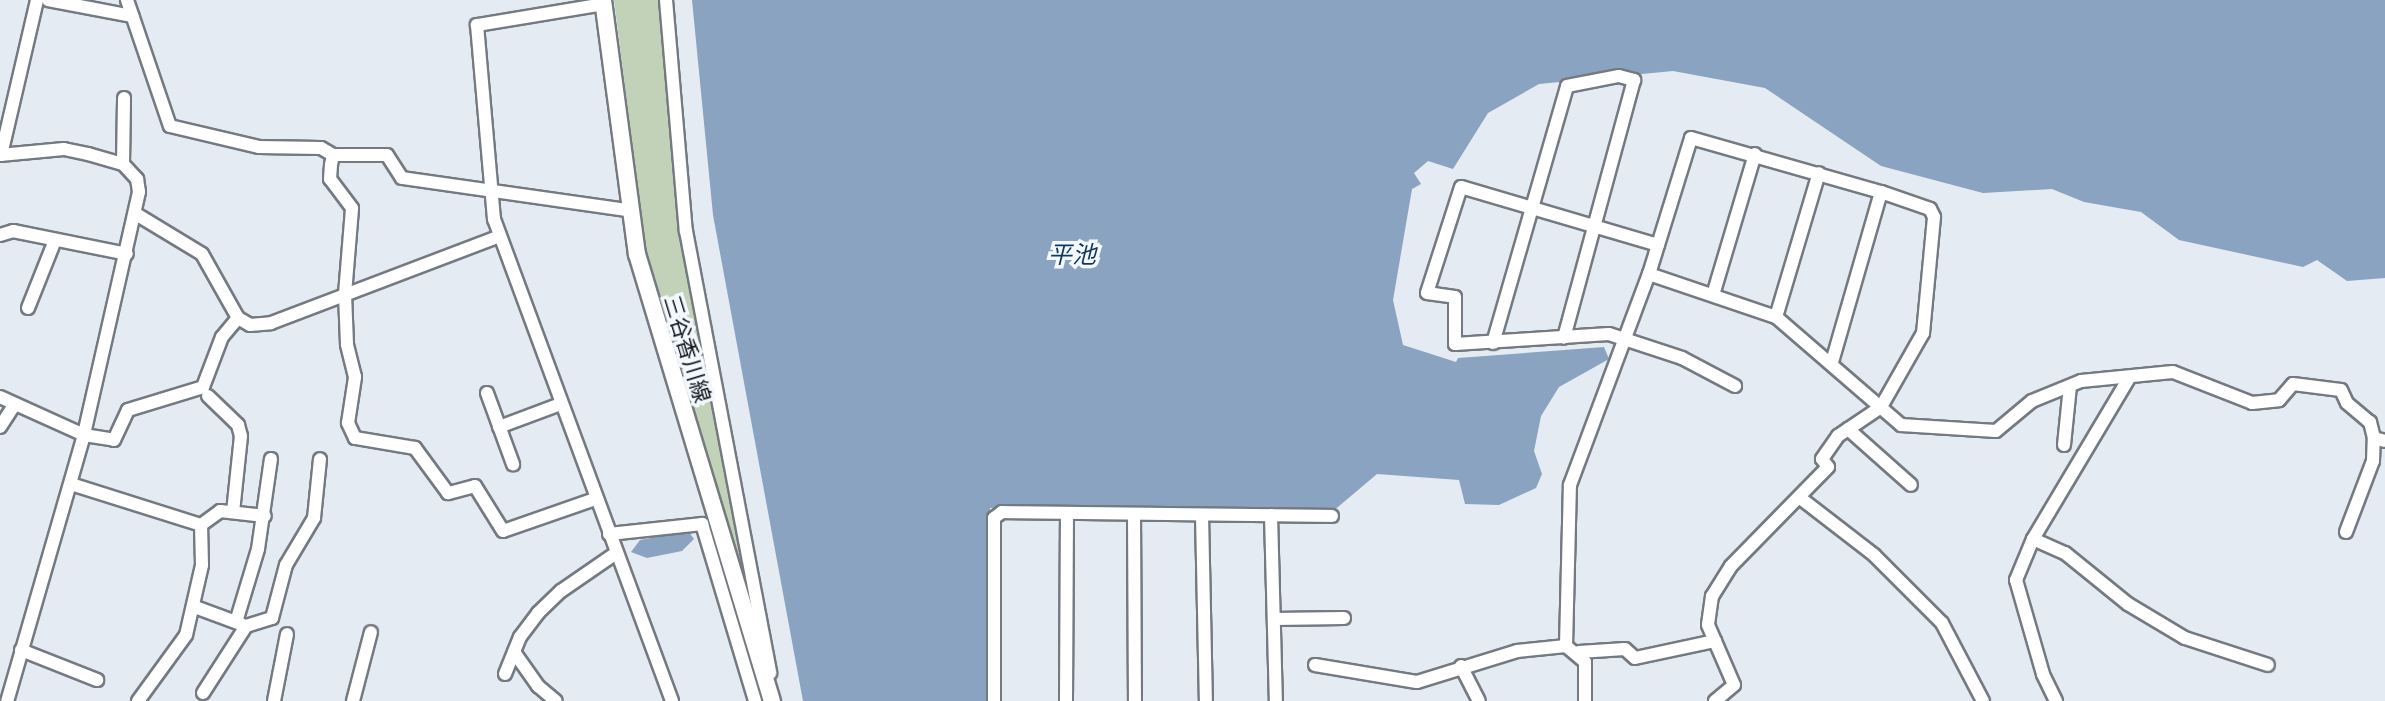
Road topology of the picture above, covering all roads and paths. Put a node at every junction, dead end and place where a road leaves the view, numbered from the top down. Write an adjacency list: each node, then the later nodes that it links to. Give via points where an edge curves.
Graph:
1 (37, 0): 9 (street)
2 (48, 0): 6 (street)
3 (127, 0): 6 (street)
4 (666, 0): 88 (street, via 686,231 761,616)
5 (603, 2): 13 (street, via 477,25); 16 (main road, 三谷香川線)
6 (132, 16): 10 (street, via 170,126 259,147 321,148)
7 (124, 98): 11 (street)
8 (1755, 154): 12 (street); 22 (street, via 1691,138); 26 (street)
9 (1, 155): 11 (street, via 64,149)
10 (333, 155): 13 (street, via 387,155 402,178); 25 (street, via 330,179 352,208)
11 (123, 164): 17 (street, via 137,179)
12 (1819, 173): 14 (street); 28 (street)
13 (492, 191): 16 (street); 20 (street)
14 (1881, 192): 33 (street); 42 (street, via 1930,209 1934,217 1923,333)
15 (1531, 208): 18 (street); 18 (street, via 1567,86 1619,76 1634,80); 32 (street); 32 (street, via 1461,187 1427,293 1455,297 1455,344)
16 (628, 210): 88 (main road, 三谷香川線, via 648,295)
17 (136, 214): 23 (street); 29 (street, via 202,254)
18 (1595, 226): 22 (street); 30 (street)
19 (0, 235): 21 (street, via 13,231)
20 (500, 236): 25 (street); 40 (street)
21 (55, 240): 23 (street); 27 (street)
22 (1658, 245): 24 (street)
23 (127, 254): 46 (street)
24 (1649, 274): 26 (street); 31 (street)
25 (345, 294): 29 (street, via 271,323 250,325); 57 (street, via 355,377 348,423 355,438 415,448 448,493 475,486 503,531)
26 (1713, 295): 28 (street)
27 (28, 308)
28 (1776, 317): 33 (street)
29 (238, 318): 46 (street, via 222,337 203,387 128,410 114,440)
30 (1564, 338): 31 (street, via 1609,334); 32 (street)
31 (1626, 341): 35 (street, via 1682,358); 77 (street, via 1570,485)
32 (1493, 343)
33 (1832, 362): 42 (street)
34 (2129, 378): 36 (street); 49 (street, via 2173,372 2252,403 2279,400 2293,384 2341,390); 68 (street)
35 (1735, 386)
36 (2070, 386): 42 (street, via 2032,401 1996,431 1901,425); 50 (street)
37 (487, 393): 44 (street)
38 (208, 396): 47 (street, via 238,425)
39 (0, 397): 41 (street)
40 (561, 404): 44 (street); 57 (street)
41 (13, 407): 43 (street); 46 (street)
42 (1881, 407): 45 (street)
43 (0, 427)
44 (499, 427): 53 (street)
45 (1848, 429): 55 (street); 56 (street, via 1822,459 1828,467)
46 (84, 435): 54 (street)
47 (241, 436): 48 (street); 58 (street)
48 (257, 437)
49 (2380, 439): 66 (street)
50 (2064, 445)
51 (271, 459): 63 (street)
52 (320, 459): 73 (street, via 314,518 286,565 272,618)
53 (513, 464)
54 (71, 484): 65 (street); 78 (street)
55 (1911, 485)
56 (1799, 497): 76 (street, via 1731,566 1712,596 1706,614); 104 (street, via 1874,555 1942,623)
57 (595, 499): 67 (street)
58 (233, 512): 63 (street); 65 (street, via 220,511)
59 (1067, 513): 60 (street); 96 (street, via 1002,512 994,518); 97 (street)
60 (1134, 514): 61 (street); 98 (street)
61 (1202, 515): 62 (street); 99 (street)
62 (1271, 515): 64 (street); 72 (street)
63 (265, 516): 73 (street)
64 (1332, 516)
65 (201, 525): 70 (street)
66 (2346, 532)
67 (609, 534): 69 (street); 95 (street, via 702,524)
68 (2033, 539): 82 (street, via 2065,553 2128,604 2185,638); 105 (street, via 2016,580)
69 (616, 553): 79 (street, via 561,591 520,637); 94 (street)
70 (195, 607): 73 (street); 90 (street, via 186,635)
71 (1344, 618): 72 (street)
72 (1274, 619): 100 (street)
73 (241, 624): 87 (street)
74 (371, 632): 92 (street)
75 (287, 634): 91 (street)
76 (1715, 641): 80 (street, via 1635,658 1625,649); 103 (street, via 1734,685)
77 (1566, 646): 80 (street); 83 (street, via 1517,651)
78 (21, 650): 85 (street); 86 (street)
79 (514, 652): 84 (street); 93 (street)
80 (1579, 652): 102 (street, via 1585,662)
81 (1315, 665): 83 (street, via 1417,682)
82 (2268, 665)
83 (1461, 666): 101 (street)
84 (505, 674)
85 (6, 680): 89 (street)
86 (97, 680)
87 (203, 693)
88 (770, 694)
89 (7, 701)
90 (138, 701)
91 (274, 701)
92 (353, 701)
93 (556, 701)
94 (672, 701)
95 (755, 701)
96 (994, 701)
97 (1066, 701)
98 (1135, 701)
99 (1206, 701)
100 (1276, 701)
101 (1479, 701)
102 (1585, 701)
103 (1715, 701)
104 (1983, 701)
105 (2056, 701)

